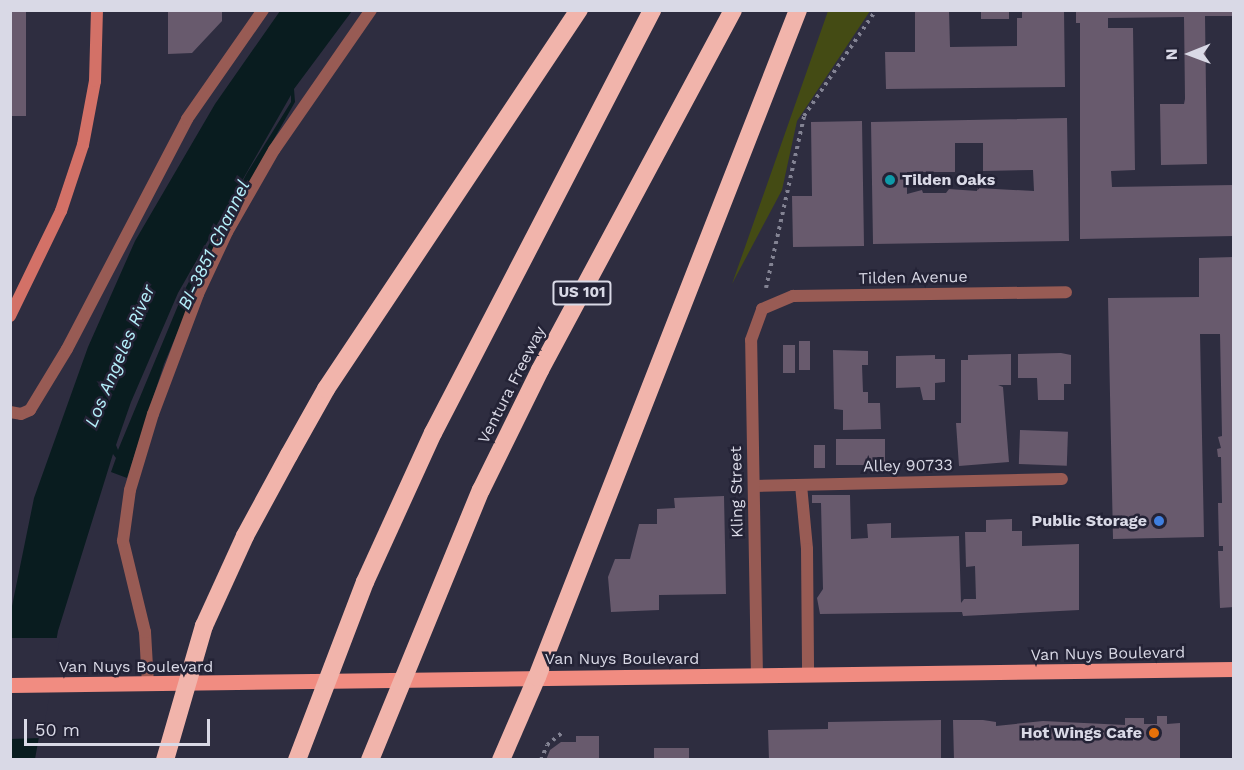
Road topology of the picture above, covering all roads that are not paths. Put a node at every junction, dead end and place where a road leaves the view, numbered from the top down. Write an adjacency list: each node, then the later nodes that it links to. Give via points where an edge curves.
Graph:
1 (97, 10): 10 (main road, via 94,81 83,145 61,211)
2 (263, 10): 11 (street, via 187,119 67,349 30,410 21,414)
3 (371, 10): 19 (street, via 274,150 227,232 198,294 153,414 130,490 123,541 145,632)
4 (579, 10): 21 (highway, via 326,389 245,536 204,626)
5 (652, 10): 23 (highway, via 432,433 365,582)
6 (733, 10): 24 (highway, Ventura Freeway / US 101, via 540,370 481,490)
7 (798, 10): 17 (highway)
8 (1066, 292): 9 (street, Tilden Avenue, via 793,296)
9 (762, 309): 14 (street, Kling Street, via 751,340)
10 (10, 316)
11 (10, 412)
12 (1062, 479): 13 (street, Alley 90733)
13 (801, 485): 14 (street, Alley 90733); 16 (street, via 807,549)
14 (754, 486): 18 (street, Kling Street)
15 (1233, 669): 16 (main road, Van Nuys Boulevard)
16 (808, 676): 18 (main road, Van Nuys Boulevard)
17 (537, 677): 18 (main road, Van Nuys Boulevard); 21 (main road, Van Nuys Boulevard); 25 (highway)
18 (757, 677)
19 (148, 684): 20 (main road, Van Nuys Boulevard); 21 (main road, Van Nuys Boulevard)
20 (10, 685)
21 (185, 685): 22 (highway)
22 (165, 759)
23 (297, 759)
24 (370, 759)
25 (501, 759)

